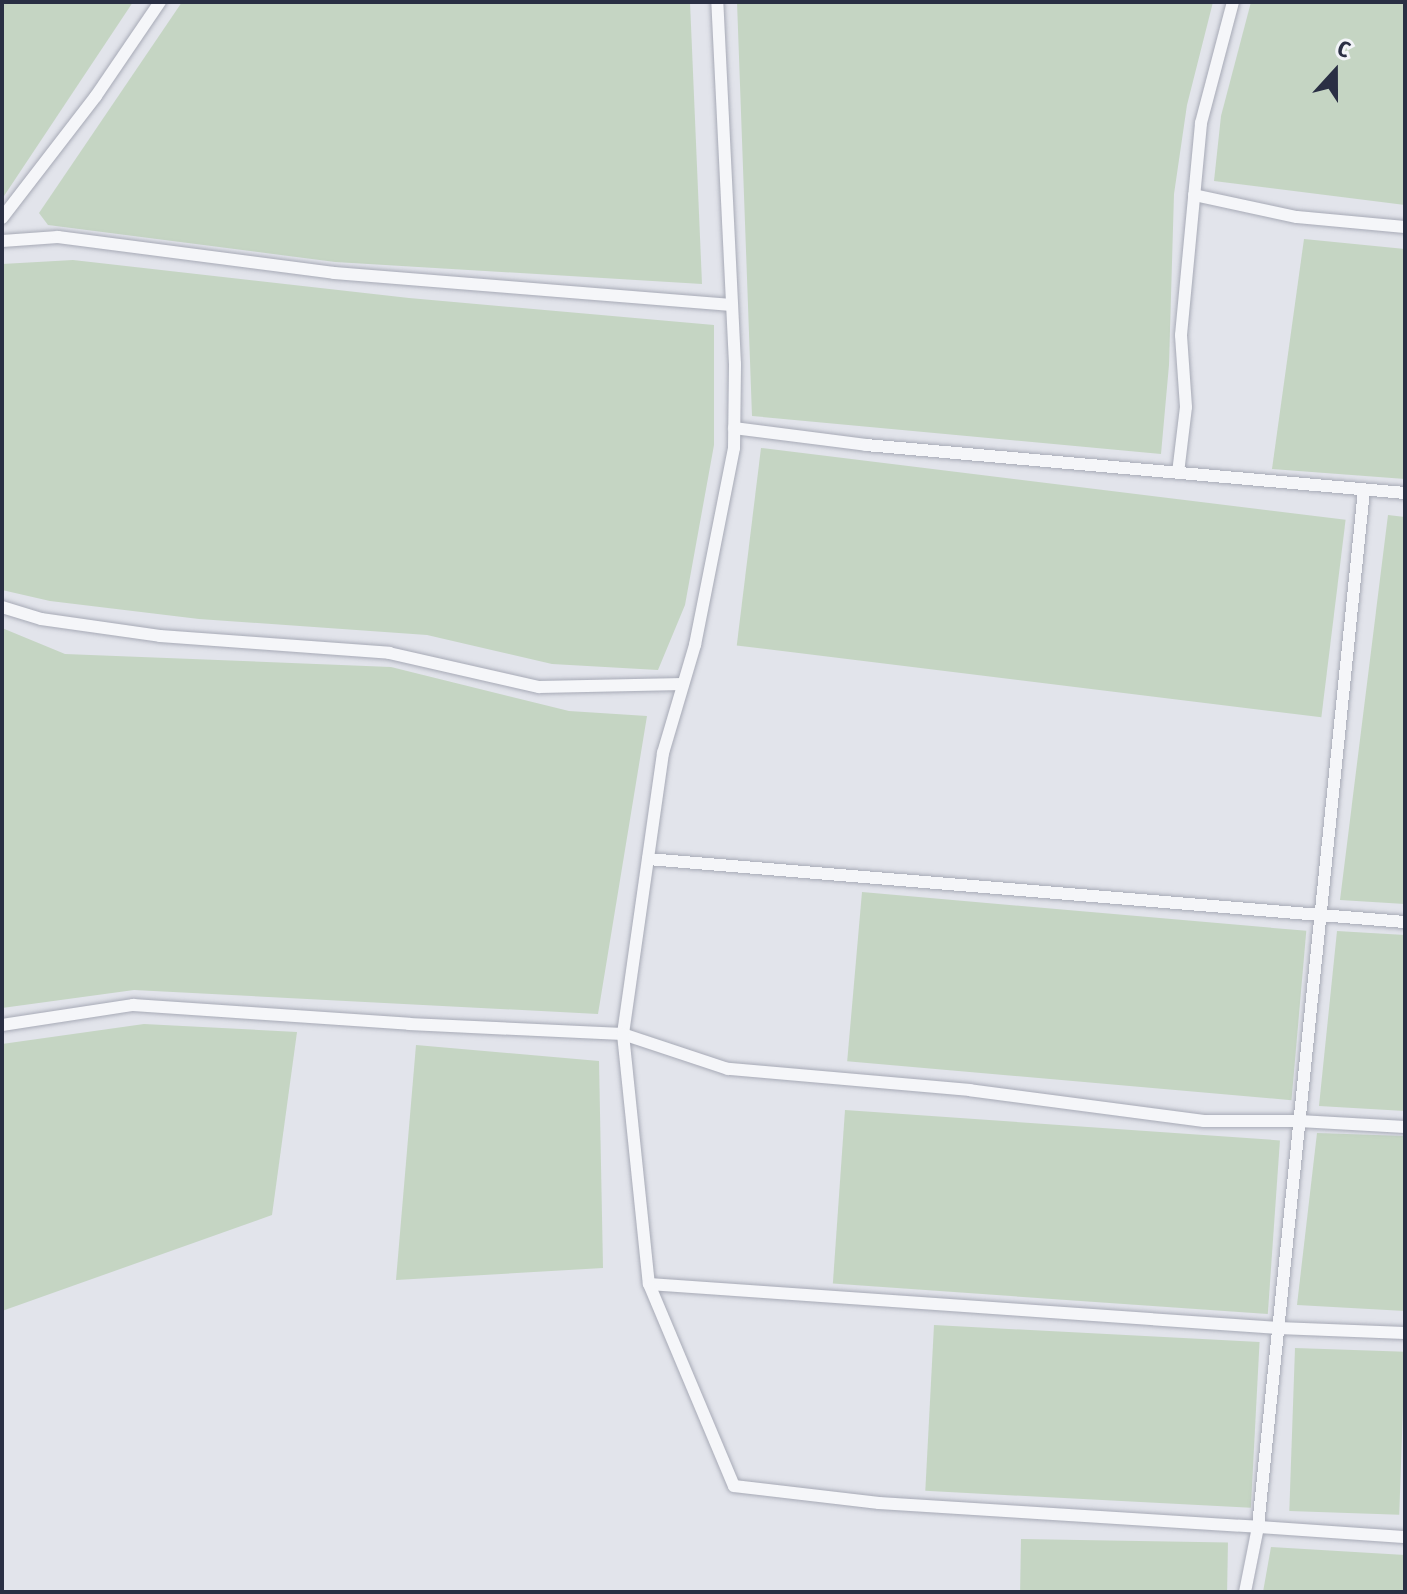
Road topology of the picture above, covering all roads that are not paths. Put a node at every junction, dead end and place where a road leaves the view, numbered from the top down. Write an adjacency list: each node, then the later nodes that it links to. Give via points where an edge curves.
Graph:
1 (160, 2): 5 (lane)
2 (717, 2): 8 (lane)
3 (1233, 2): 4 (lane, via 1201,123)
4 (1194, 195): 6 (lane, via 1297,217); 10 (lane, via 1181,335 1186,407)
5 (2, 218)
6 (1405, 227)
7 (2, 241): 8 (lane, via 58,237 334,273)
8 (732, 305): 9 (lane)
9 (734, 428): 10 (lane); 14 (lane, via 728,479)
10 (1178, 473): 11 (lane)
11 (1364, 490): 12 (lane); 16 (lane)
12 (1405, 493)
13 (2, 607): 14 (lane, via 41,619 160,636 389,653 539,687)
14 (683, 684): 15 (lane, via 663,753)
15 (648, 859): 16 (lane); 19 (lane)
16 (1320, 917): 17 (lane); 20 (lane)
17 (1405, 922)
18 (2, 1025): 19 (lane, via 133,1005)
19 (623, 1034): 20 (lane, via 728,1069 970,1090 1204,1121); 22 (lane)
20 (1299, 1121): 21 (lane); 23 (lane)
21 (1405, 1127)
22 (649, 1284): 23 (lane); 25 (lane, via 734,1486 879,1503)
23 (1278, 1328): 24 (lane); 25 (lane)
24 (1405, 1333)
25 (1258, 1527): 26 (lane); 27 (lane)
26 (1405, 1537)
27 (1245, 1592)

